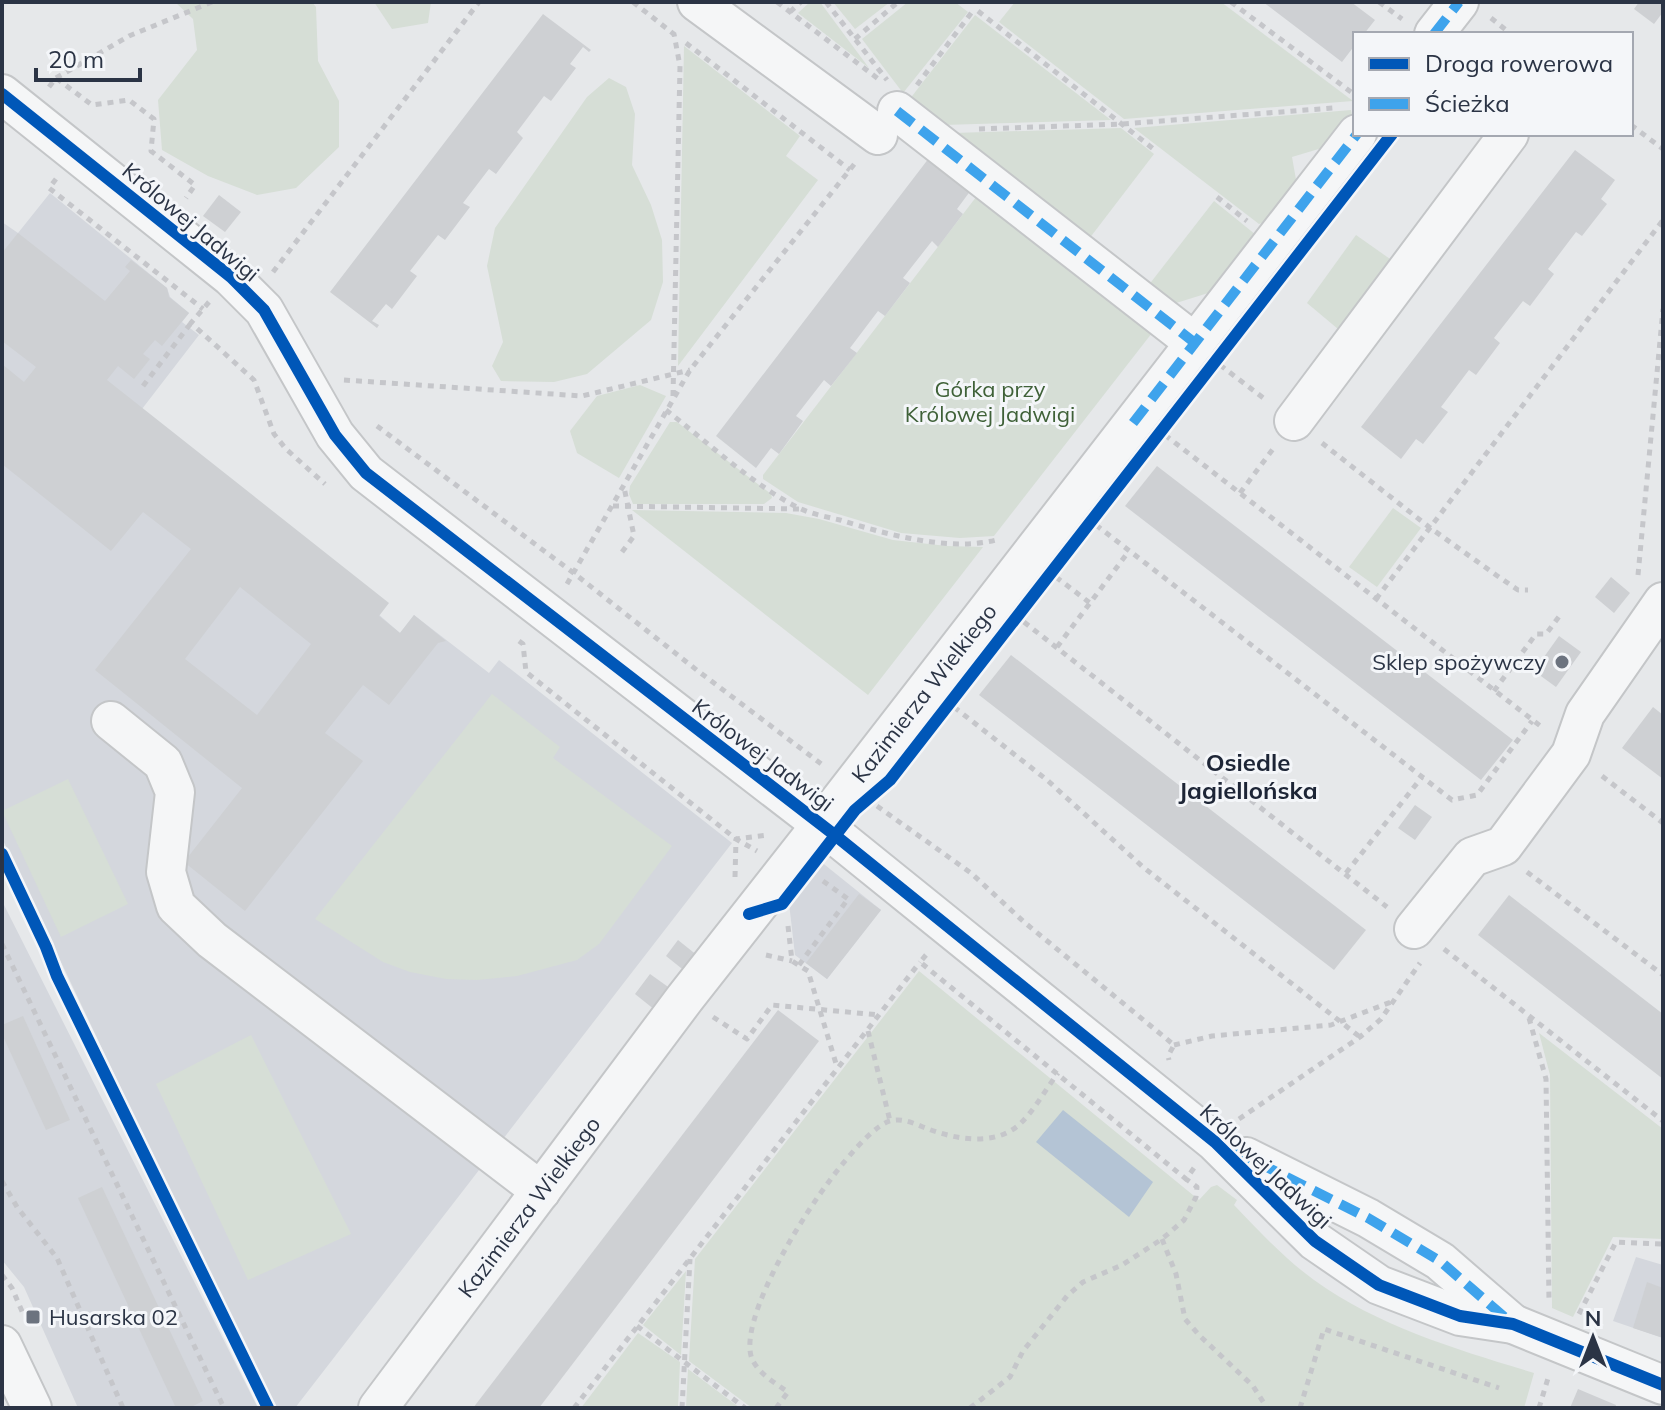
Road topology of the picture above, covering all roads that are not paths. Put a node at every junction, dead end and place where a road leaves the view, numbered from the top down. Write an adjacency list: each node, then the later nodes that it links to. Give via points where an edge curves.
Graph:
1 (697, 2): 7 (street, via 900,114)
2 (1459, 2): 3 (street)
3 (1436, 32)
4 (2, 94): 11 (street, Królowej Jadwigi, via 231,277 260,289 264,310 335,435 366,473)
5 (1348, 120): 7 (street, Kazimierza Wielkiego)
6 (1508, 136): 8 (street)
7 (1211, 356): 11 (street, Kazimierza Wielkiego, via 866,791)
8 (1294, 421)
9 (1658, 610): 12 (street, via 1585,714 1571,754 1503,846 1472,857)
10 (111, 721): 14 (street, via 163,763 175,792 166,872 176,906 212,940)
11 (828, 830): 13 (street, Królowej Jadwigi); 14 (street, Kazimierza Wielkiego, via 749,914)
12 (1424, 935)
13 (1225, 1132): 15 (street, Królowej Jadwigi, via 1440,1261); 15 (street, Królowej Jadwigi, via 1315,1241 1379,1285 1460,1316)
14 (541, 1191): 19 (street, Kazimierza Wielkiego)
15 (1513, 1324): 17 (street, Królowej Jadwigi)
16 (2, 1345): 18 (street)
17 (1663, 1385)
18 (32, 1408)
19 (378, 1408)

